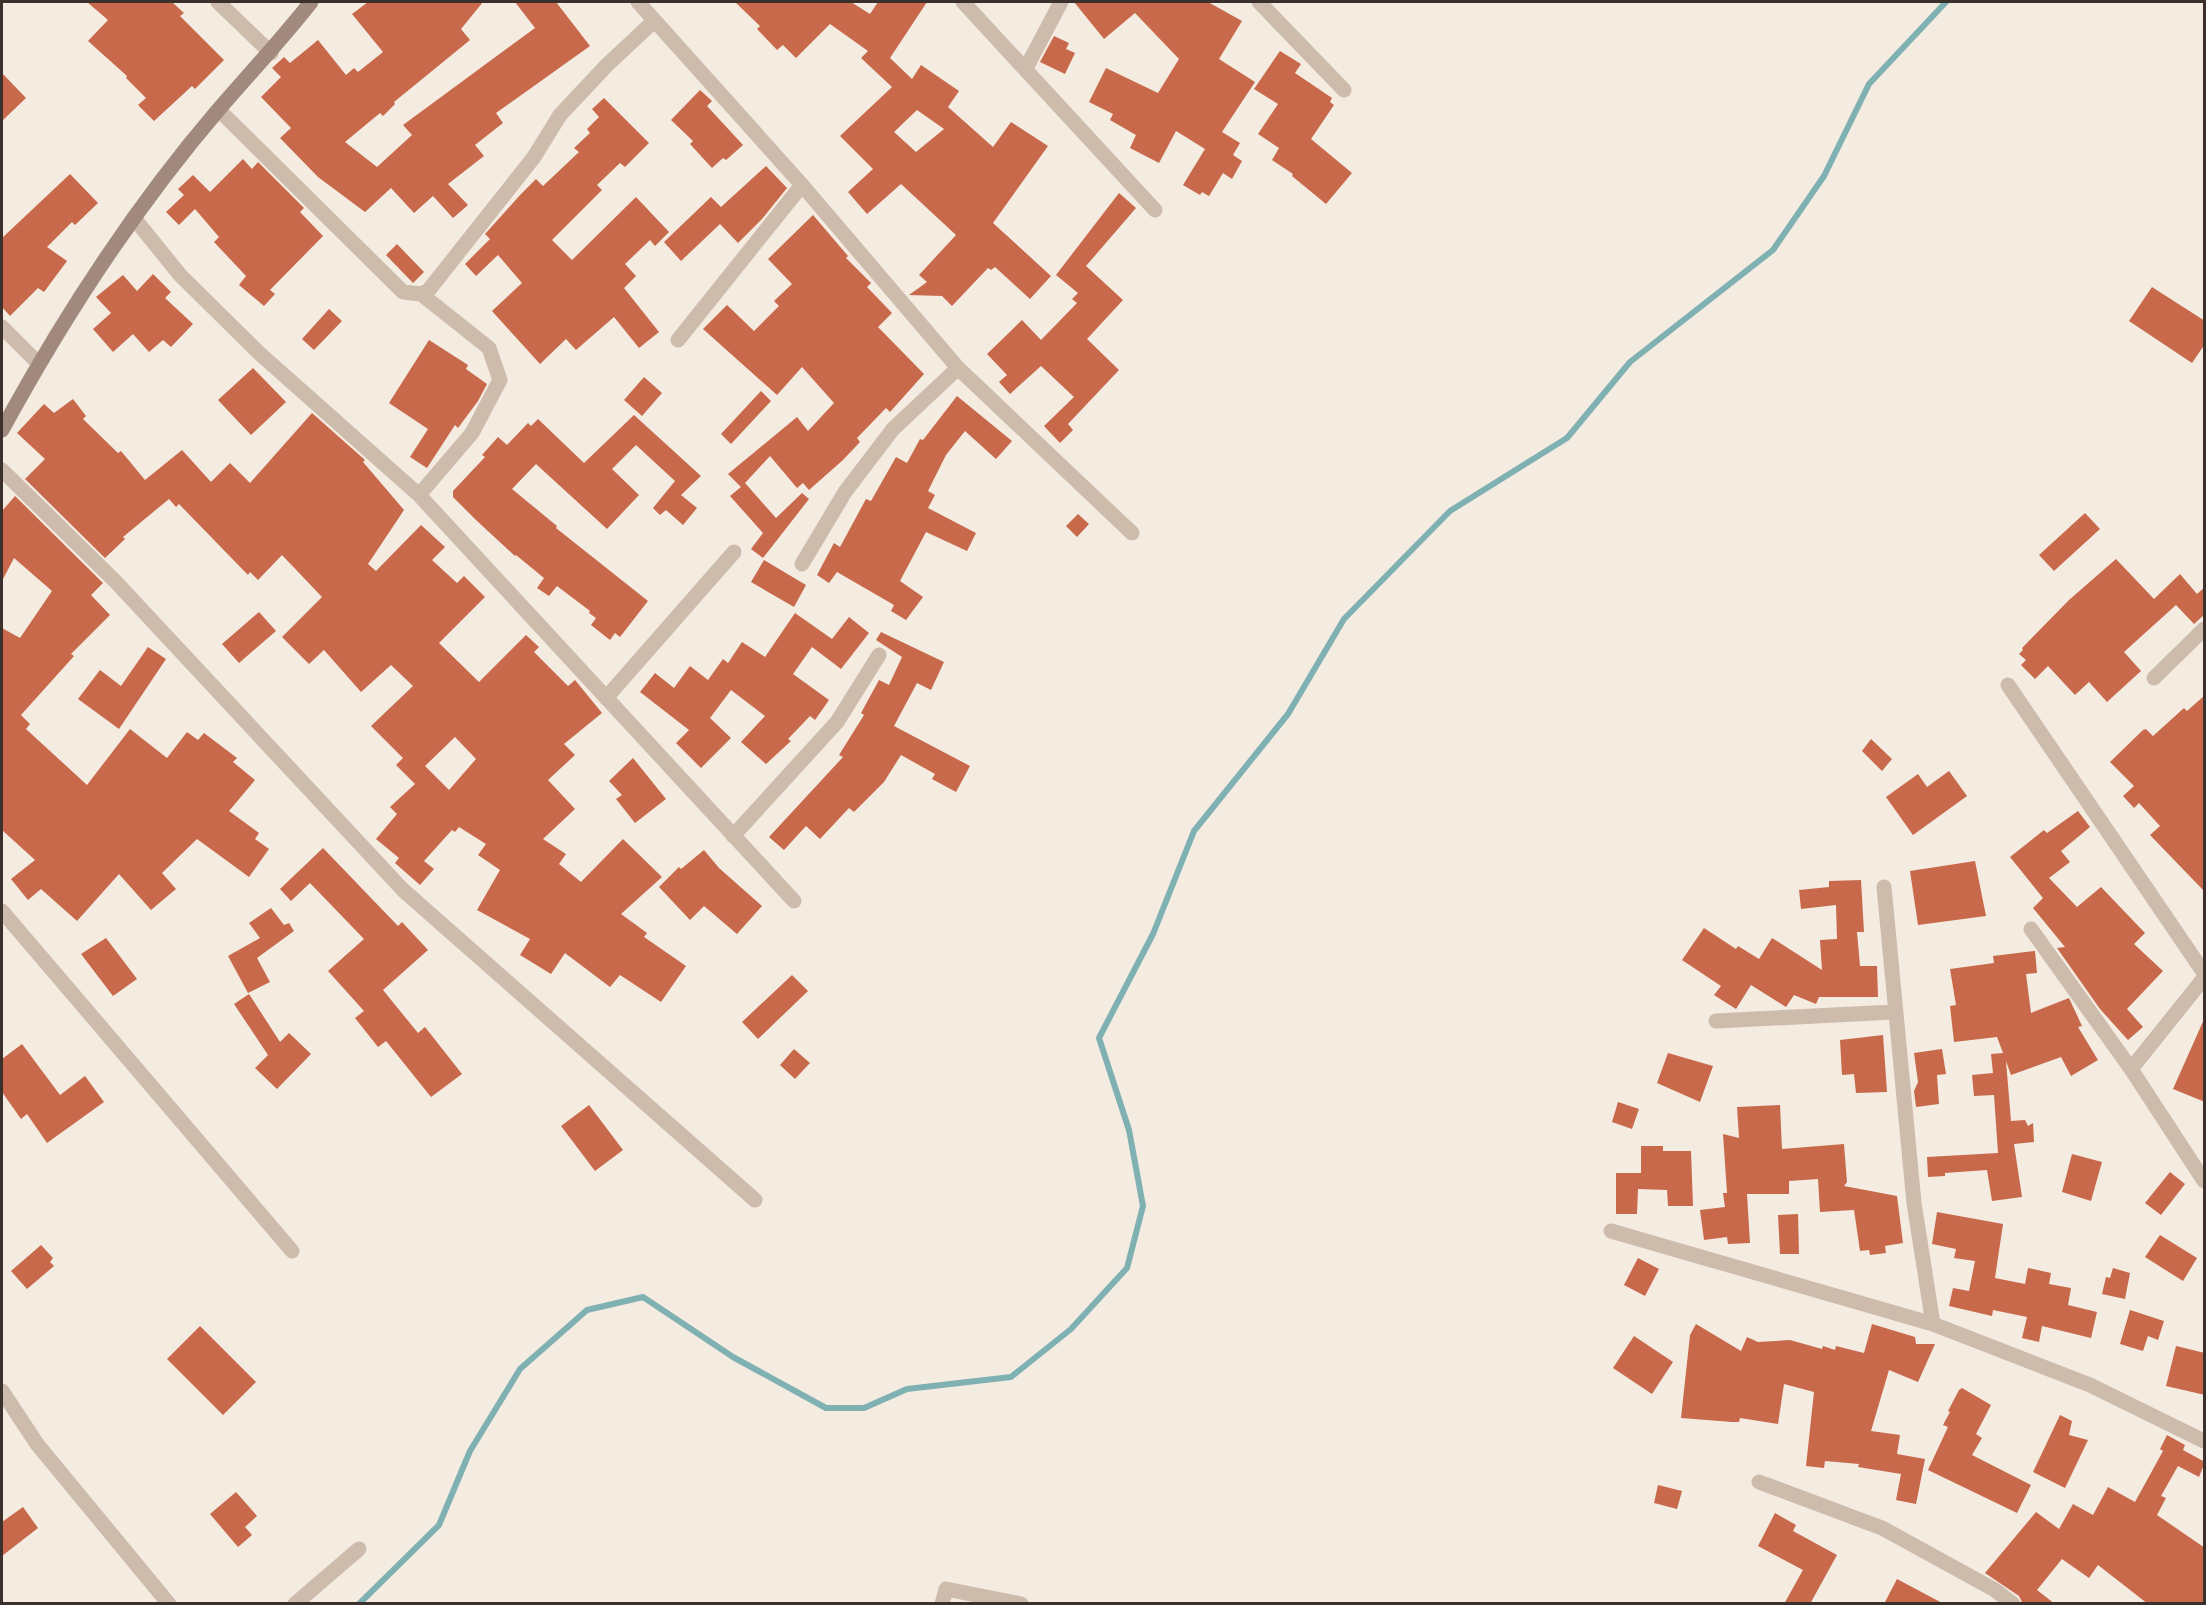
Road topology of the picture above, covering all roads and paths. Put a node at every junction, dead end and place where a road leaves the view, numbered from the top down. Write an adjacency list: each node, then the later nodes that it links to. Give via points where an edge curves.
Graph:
1 (218, 2): 8 (street)
2 (311, 2): 8 (street)
3 (638, 2): 7 (street)
4 (963, 2): 9 (street)
5 (1061, 2): 9 (street)
6 (1259, 2): 10 (street)
7 (654, 21): 12 (street); 15 (street, via 560,116 534,157 428,291)
8 (271, 53): 11 (street)
9 (1026, 68): 13 (street)
10 (1344, 90)
11 (219, 110): 14 (street); 15 (street, via 403,292)
12 (802, 185): 17 (street); 19 (street)
13 (1155, 210)
14 (134, 219): 18 (street); 22 (street, via 180,276 258,352)
15 (421, 294): 22 (street, via 489,348 500,380 472,433)
16 (2, 327): 18 (street)
17 (678, 340)
18 (38, 363): 20 (street)
19 (958, 368): 23 (street); 25 (street, via 893,429 845,492)
20 (2, 430)
21 (2, 470): 42 (street, via 114,581 403,890)
22 (419, 495): 30 (street)
23 (1132, 533)
24 (734, 552): 30 (street)
25 (802, 564)
26 (2205, 629): 28 (street)
27 (879, 655): 31 (street, via 837,723)
28 (2154, 678)
29 (2008, 685): 36 (street)
30 (606, 698): 31 (street)
31 (734, 836): 33 (street)
32 (1884, 887): 38 (street)
33 (794, 901)
34 (2, 912): 44 (street)
35 (2031, 929): 40 (street)
36 (2205, 973)
37 (2205, 978): 40 (street)
38 (1895, 1012): 39 (street); 45 (street, via 1914,1203)
39 (1716, 1021)
40 (2131, 1069): 41 (street)
41 (2205, 1181)
42 (754, 1200)
43 (1611, 1231): 45 (street)
44 (292, 1251)
45 (1933, 1324): 47 (street, via 2090,1385)
46 (2, 1391): 50 (street, via 37,1444)
47 (2205, 1441)
48 (1759, 1482): 54 (street, via 1882,1528 1995,1590)
49 (359, 1549): 51 (street)
50 (169, 1604)
51 (295, 1604)
52 (942, 1604): 53 (street, via 946,1588)
53 (1021, 1604)
54 (2013, 1604)

